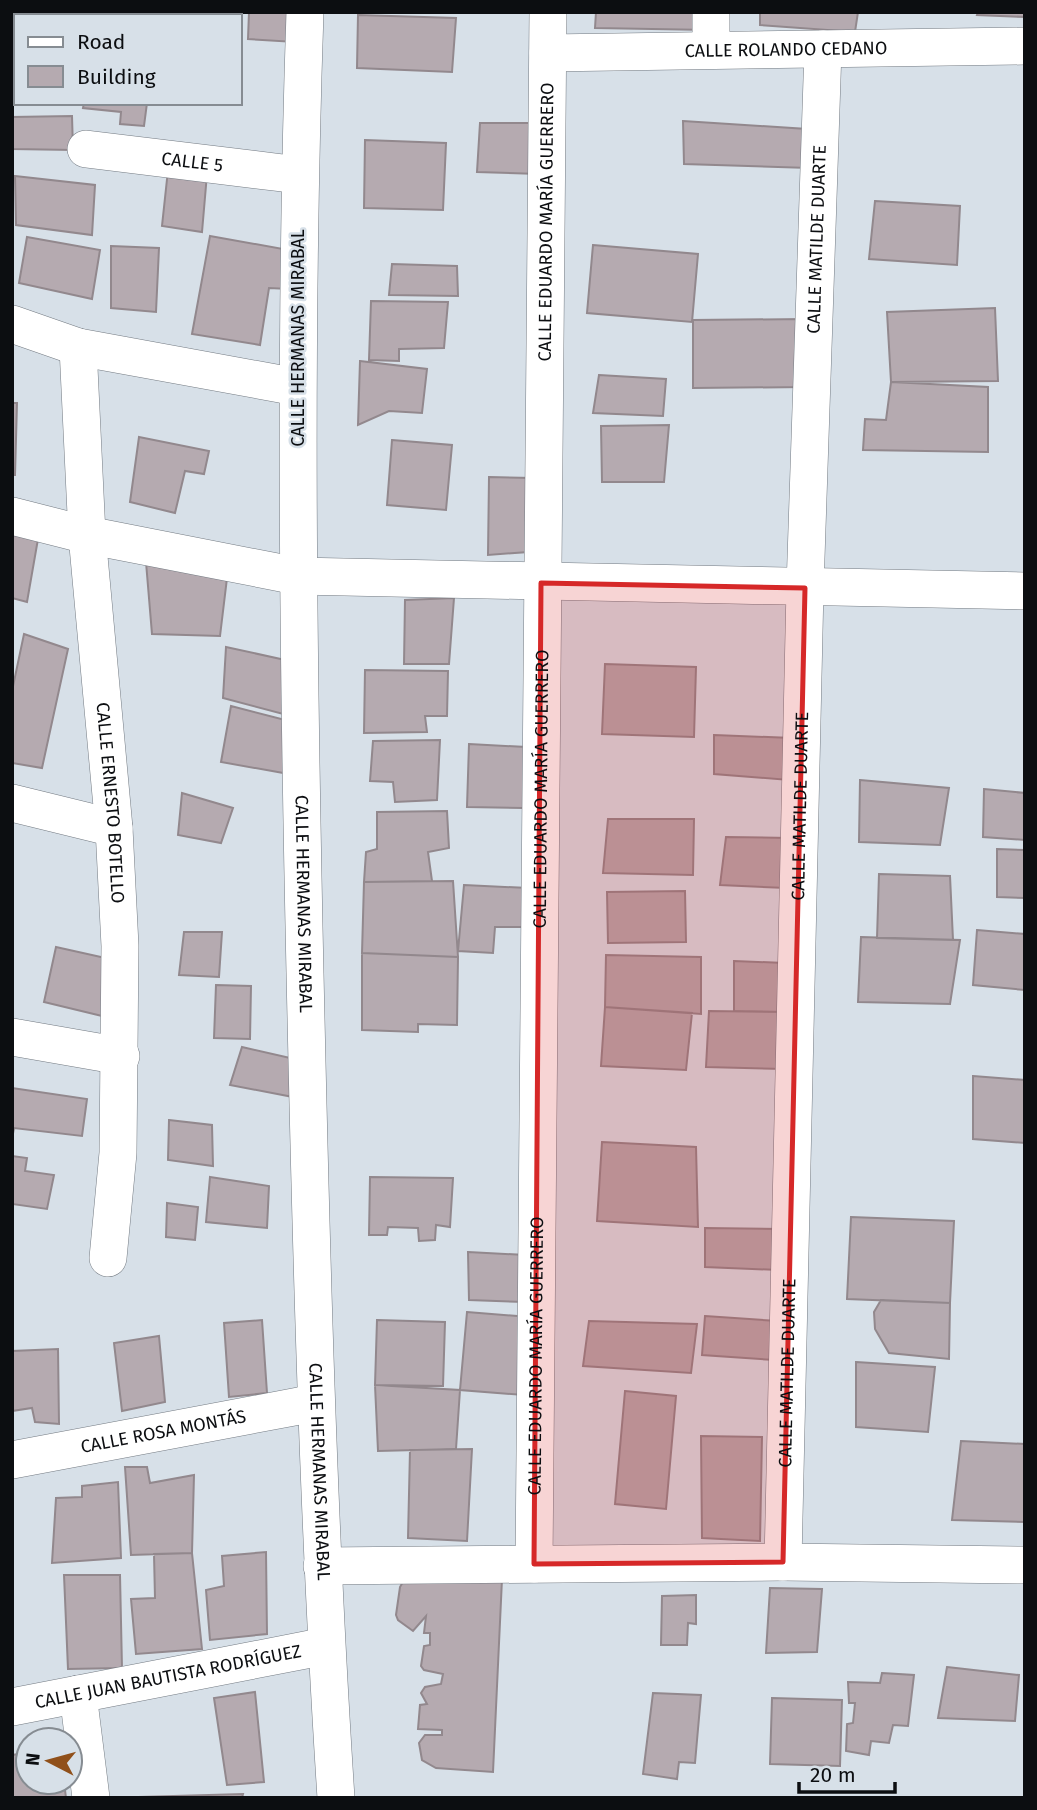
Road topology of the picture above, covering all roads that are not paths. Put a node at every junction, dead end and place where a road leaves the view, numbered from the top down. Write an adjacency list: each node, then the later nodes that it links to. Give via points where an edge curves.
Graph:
1 (305, 12): 9 (street, CALLE HERMANAS MIRABAL)
2 (548, 12): 7 (street, CALLE EDUARDO MARÍA GUERRERO)
3 (712, 12): 6 (street)
4 (1025, 46): 5 (street, CALLE ROLANDO CEDANO)
5 (822, 49): 6 (street, CALLE ROLANDO CEDANO); 17 (street, CALLE MATILDE DUARTE)
6 (711, 50): 7 (street, CALLE ROLANDO CEDANO)
7 (548, 54): 16 (street, CALLE EDUARDO MARÍA GUERRERO)
8 (86, 149): 9 (street, CALLE 5)
9 (299, 175): 12 (street, CALLE HERMANAS MIRABAL)
10 (12, 324): 11 (street)
11 (78, 347): 12 (street); 14 (street, CALLE ERNESTO BOTELLO)
12 (298, 387): 15 (street, CALLE HERMANAS MIRABAL)
13 (12, 516): 14 (street)
14 (87, 535): 15 (street); 20 (street, CALLE ERNESTO BOTELLO)
15 (297, 576): 16 (street); 24 (street, CALLE HERMANAS MIRABAL)
16 (541, 583): 17 (street); 27 (street, CALLE EDUARDO MARÍA GUERRERO)
17 (806, 588): 18 (street); 26 (street, CALLE MATILDE DUARTE)
18 (1025, 591)
19 (12, 803): 20 (street)
20 (114, 828): 22 (street, CALLE ERNESTO BOTELLO)
21 (12, 1037): 22 (street)
22 (121, 1056): 23 (street, CALLE ERNESTO BOTELLO)
23 (108, 1258)
24 (315, 1403): 25 (street, CALLE ROSA MONTÁS); 29 (street, CALLE HERMANAS MIRABAL)
25 (12, 1460)
26 (783, 1562): 27 (street); 28 (street)
27 (534, 1564): 29 (street)
28 (1025, 1565)
29 (322, 1566): 30 (street, CALLE HERMANAS MIRABAL)
30 (326, 1646): 31 (street, CALLE JUAN BAUTISTA RODRÍGUEZ); 34 (street, CALLE HERMANAS MIRABAL)
31 (78, 1695): 32 (street, CALLE JUAN BAUTISTA RODRÍGUEZ); 33 (street)
32 (12, 1707)
33 (91, 1798)
34 (335, 1798)

